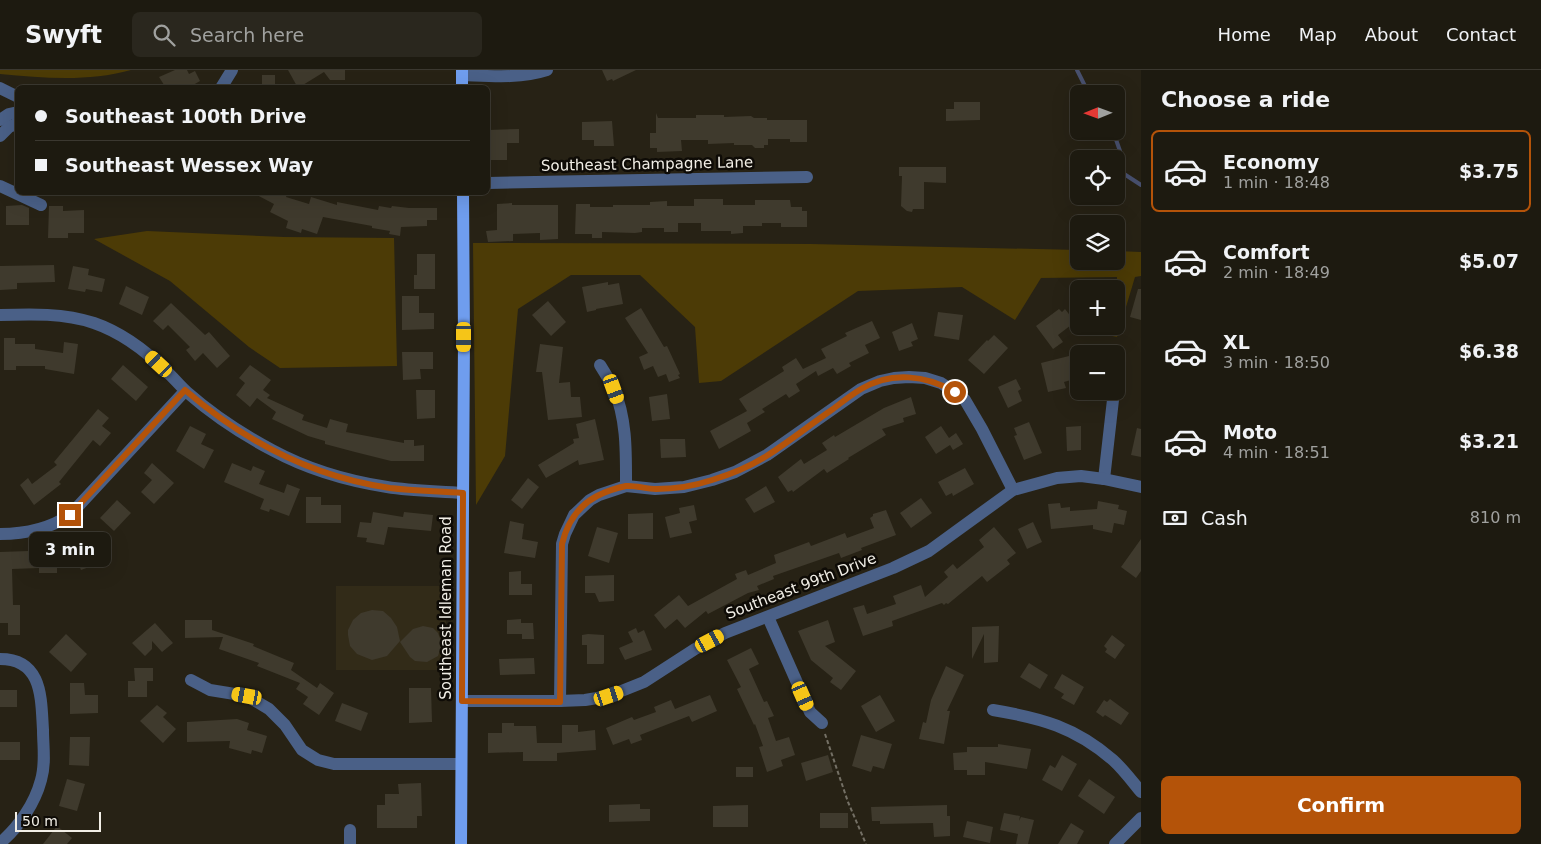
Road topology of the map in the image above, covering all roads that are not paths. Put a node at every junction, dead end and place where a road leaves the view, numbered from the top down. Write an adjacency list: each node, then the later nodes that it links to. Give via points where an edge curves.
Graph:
1 (232, 70): 4 (street)
2 (547, 70): 3 (street, via 528,75)
3 (462, 77)
4 (223, 85)
5 (0, 88): 6 (street)
6 (15, 96)
7 (15, 113): 8 (street)
8 (0, 120)
9 (15, 124): 10 (street)
10 (0, 136)
11 (807, 177): 12 (street, Southeast Champagne Lane)
12 (490, 183)
13 (0, 186): 14 (street)
14 (15, 193)
15 (19, 195): 17 (street)
16 (463, 195): 26 (main road, Southeast Idleman Road)
17 (41, 205)
18 (0, 315): 20 (street, via 77,318 110,329 138,345)
19 (600, 365): 23 (street, via 614,389 624,422)
20 (185, 390): 26 (street, via 246,436 303,464 388,487); 27 (street, via 70,515 38,529)
21 (1113, 400): 22 (street)
22 (1104, 479): 24 (street, Southeast 99th Drive); 25 (street, Southeast 99th Drive, via 1081,476 1057,478)
23 (626, 486): 25 (street, via 684,487 735,472 767,455 861,389 880,381 909,377 941,383 965,400); 32 (street, via 590,500 574,515 565,534)
24 (1141, 487)
25 (1013, 490): 28 (street, Southeast 99th Drive, via 929,551)
26 (463, 493): 31 (main road, Southeast Idleman Road)
27 (0, 534)
28 (768, 617): 32 (street, Southeast 99th Drive, via 725,633 630,689 609,696); 34 (street, via 810,712)
29 (0, 660): 39 (street, via 16,662 34,676 40,692 44,764 39,788 29,809)
30 (191, 680): 35 (street, via 210,690 247,696 269,709 286,725 302,750 318,760 334,764)
31 (462, 701): 32 (street, Southeast 99th Drive); 35 (main road, Southeast Idleman Road)
32 (560, 702)
33 (993, 710): 36 (street, via 1044,721 1074,732 1114,762)
34 (822, 723)
35 (461, 764): 41 (main road, Southeast Idleman Road)
36 (1141, 792)
37 (1141, 818): 42 (street)
38 (350, 830): 40 (street)
39 (0, 843)
40 (350, 844)
41 (461, 844)
42 (1115, 844)

